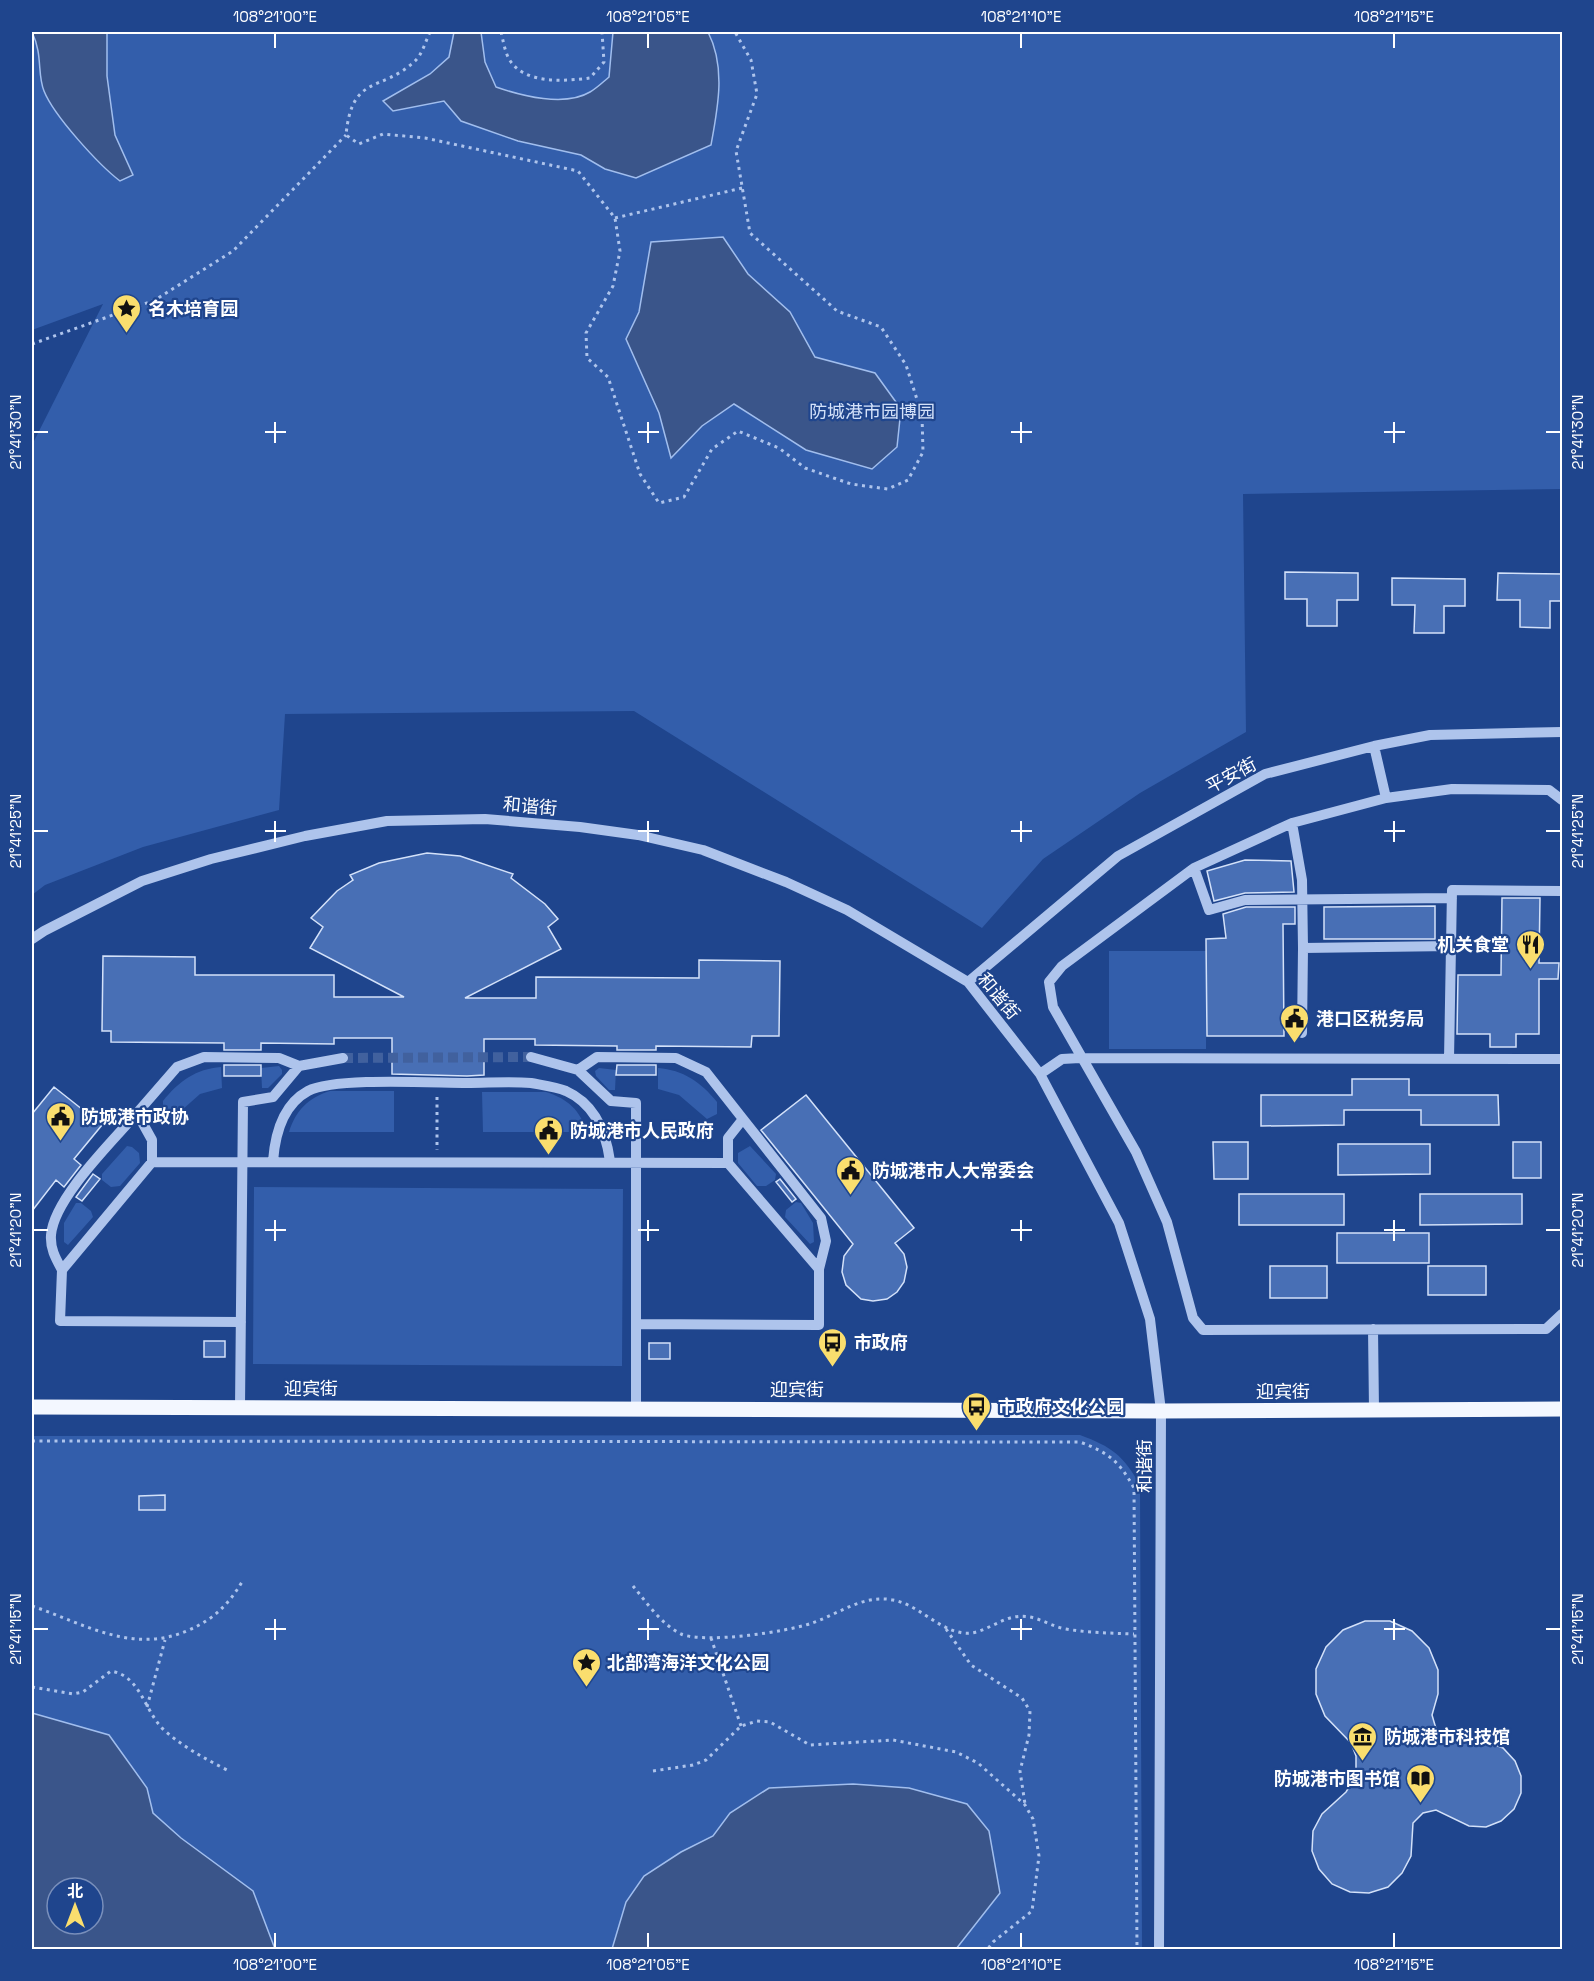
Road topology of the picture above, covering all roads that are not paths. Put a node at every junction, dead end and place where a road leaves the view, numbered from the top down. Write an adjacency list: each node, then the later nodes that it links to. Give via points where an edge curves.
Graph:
1 (1563, 732): 2 (street, 平安街, via 1430,735)
2 (1374, 746): 3 (street); 13 (street, 平安街, via 1265,774 1118,856)
3 (1386, 798): 4 (street, via 1452,789 1549,790); 5 (street)
4 (1563, 800)
5 (1292, 823): 6 (street); 9 (street)
6 (1194, 868): 9 (street, via 1209,910 1245,900); 17 (street, via 1062,966 1049,982 1053,1007)
7 (1563, 891): 8 (street, via 1452,890)
8 (1452, 898): 9 (street); 11 (street)
9 (1302, 899): 12 (street)
10 (32, 939): 13 (street, 和谐街, via 141,881 211,859 387,821 485,819 580,827 703,850 847,910)
11 (1452, 946): 12 (street); 18 (street)
12 (1302, 948): 14 (street)
13 (968, 982): 22 (street, 和谐街)
14 (1302, 1033)
15 (531, 1057): 21 (street)
16 (343, 1058): 20 (street)
17 (1080, 1058): 18 (street); 22 (street, via 1062,1059); 36 (street, via 1136,1152 1167,1222 1194,1318 1203,1330)
18 (1449, 1059): 19 (street)
19 (1563, 1059)
20 (299, 1066): 23 (street, via 279,1058 204,1057 177,1067); 25 (street, via 273,1097 243,1102)
21 (578, 1070): 24 (street, via 597,1057 676,1058 706,1072); 28 (street, via 611,1101 636,1103)
22 (1040, 1074): 42 (street, 和谐街, via 1119,1223 1150,1319)
23 (137, 1113): 29 (street, via 152,1140); 32 (street, via 63,1200 51,1233 52,1253)
24 (743, 1119): 30 (street, via 728,1138); 31 (street, via 821,1218 826,1241)
25 (243, 1161): 26 (street); 29 (street); 34 (street)
26 (273, 1161): 27 (street); 27 (street, via 275,1141 292,1103 309,1090 343,1084 530,1083 567,1091 593,1110 607,1138)
27 (610, 1161): 28 (street)
28 (636, 1161): 30 (street); 35 (street)
29 (152, 1162): 32 (street)
30 (728, 1163): 31 (street)
31 (819, 1269): 35 (street, via 819,1325)
32 (62, 1270): 34 (street, via 60,1321)
33 (1563, 1314): 36 (street, via 1545,1329)
34 (241, 1322): 38 (street)
35 (637, 1324): 39 (street)
36 (1373, 1329): 41 (street)
37 (32, 1407): 38 (main road, 迎宾街)
38 (240, 1407): 39 (main road, 迎宾街)
39 (636, 1408): 42 (main road, 迎宾街)
40 (1563, 1409): 41 (main road, 迎宾街)
41 (1374, 1410): 42 (main road, 迎宾街)
42 (1161, 1412): 43 (street, 和谐街)
43 (1159, 1950)

